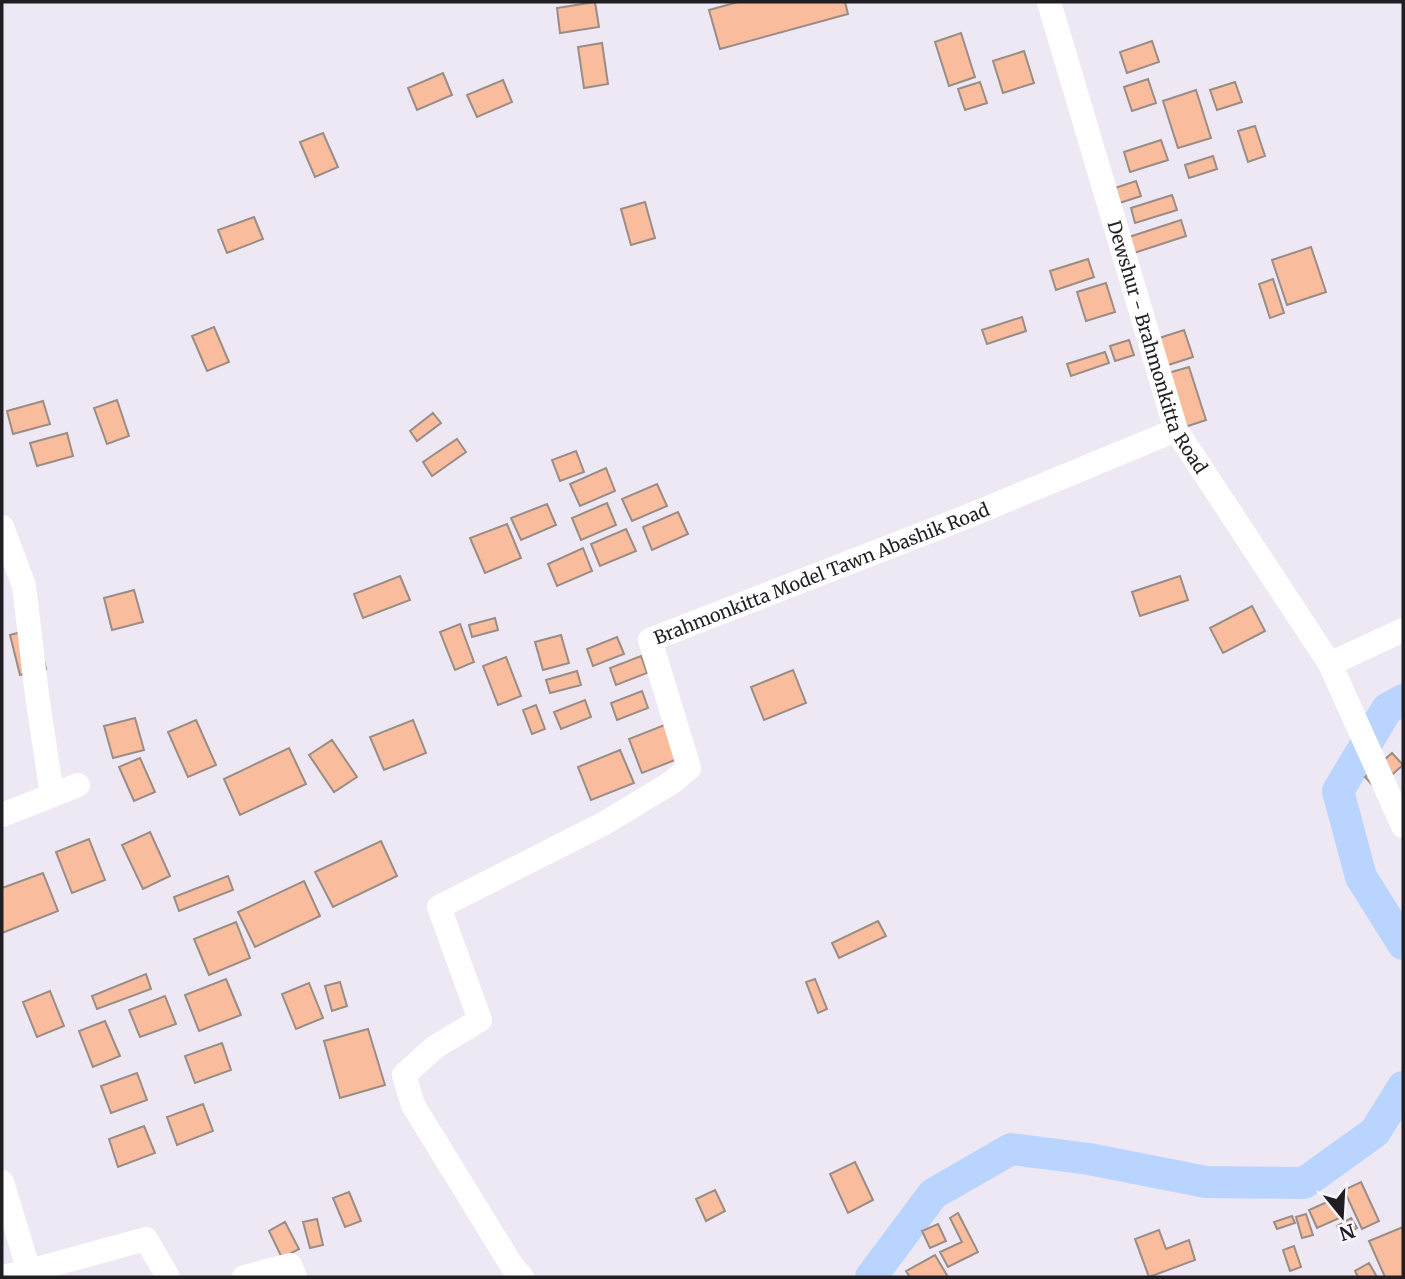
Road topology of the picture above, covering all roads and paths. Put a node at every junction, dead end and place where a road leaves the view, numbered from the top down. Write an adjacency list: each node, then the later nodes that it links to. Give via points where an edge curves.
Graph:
1 (1049, 2): 2 (street, Dewshur - Brahmonkitta Road)
2 (1175, 430): 5 (street, Dewshur - Brahmonkitta Road); 16 (street, Brahmonkitta Model Tawn Abashik Road, via 650,640 689,768 603,824 439,907 480,1020 435,1047 404,1075 413,1105)
3 (2, 527): 7 (street, via 24,586)
4 (1403, 630): 5 (street)
5 (1330, 664): 9 (street, Dewshur - Brahmonkitta Road)
6 (78, 785): 7 (street)
7 (52, 796): 8 (street)
8 (2, 815)
9 (1403, 826)
10 (2, 1182): 11 (street)
11 (29, 1271): 12 (street); 13 (street, via 146,1239)
12 (2, 1277)
13 (168, 1277)
14 (244, 1277): 15 (street, via 290,1265)
15 (295, 1277)
16 (522, 1277)

